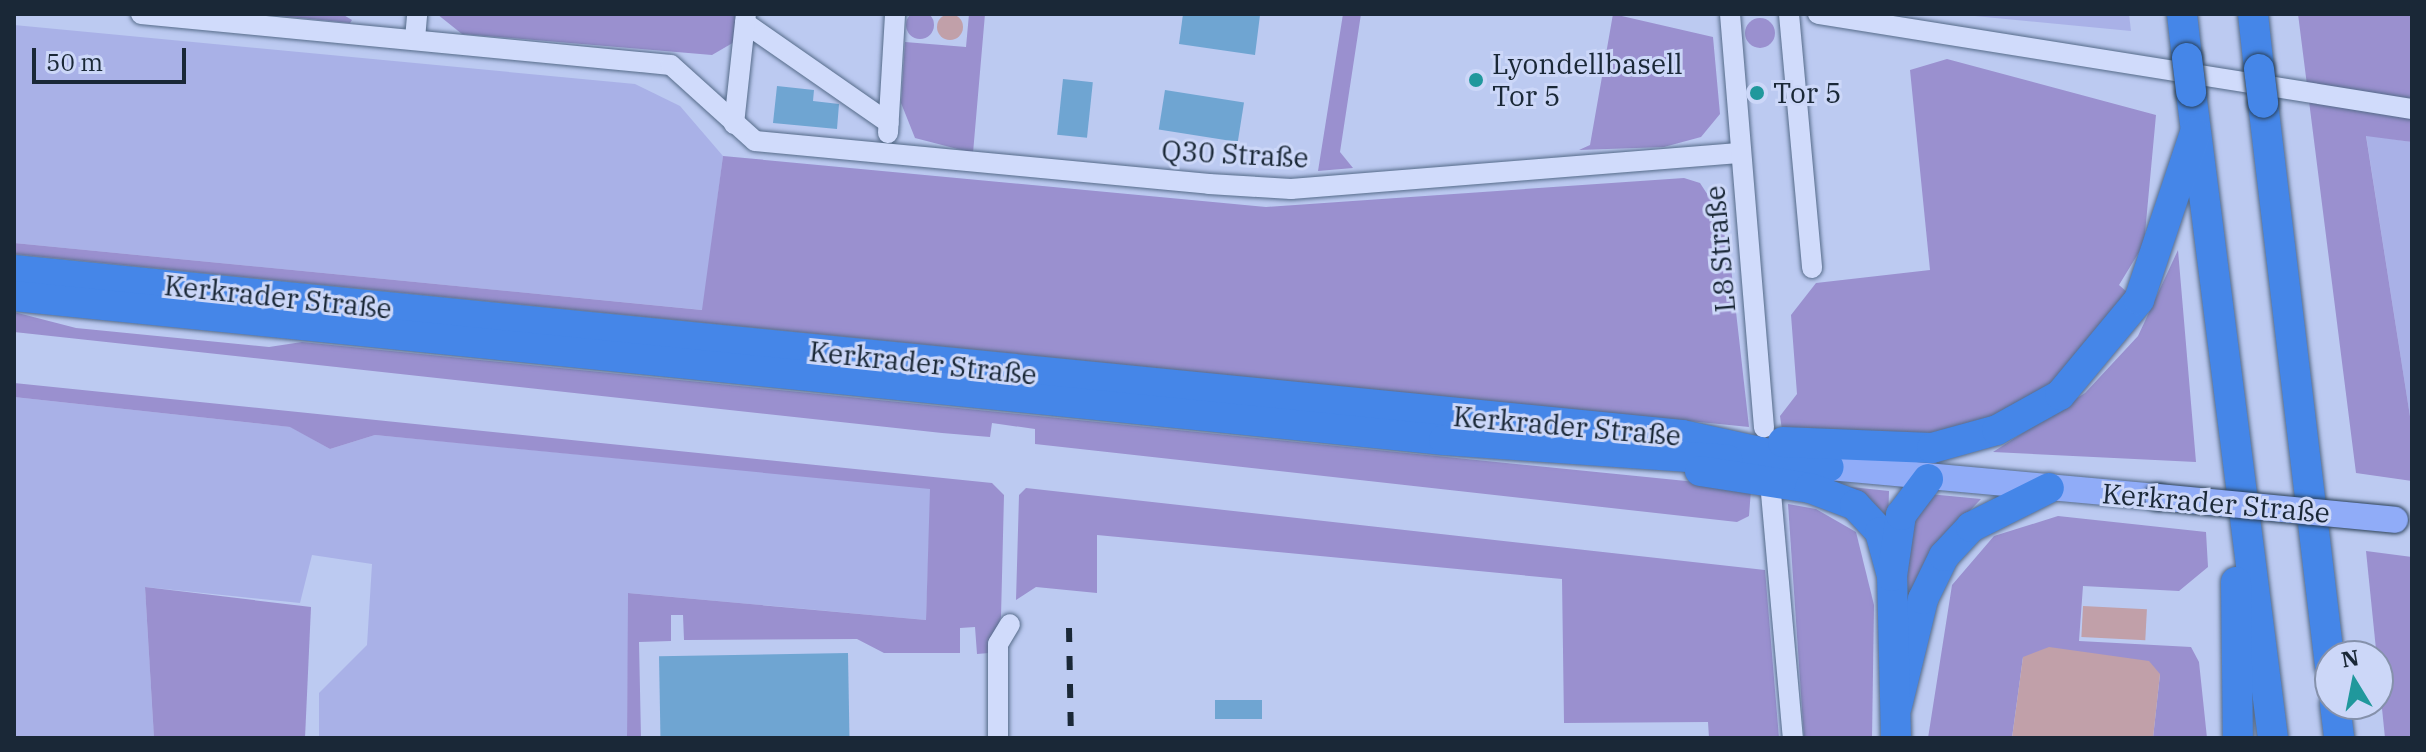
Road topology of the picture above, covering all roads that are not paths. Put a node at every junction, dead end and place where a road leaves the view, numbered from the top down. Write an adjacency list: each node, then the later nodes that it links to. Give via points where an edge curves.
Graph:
1 (141, 14): 10 (street)
2 (417, 14): 10 (street)
3 (895, 14): 12 (street)
4 (1730, 14): 16 (street, L8 Straße)
5 (1789, 14): 17 (street)
6 (1818, 14): 11 (street)
7 (2182, 14): 14 (highway, bridge)
8 (2253, 14): 31 (highway, bridge)
9 (745, 18): 12 (street); 13 (street)
10 (415, 39): 13 (street, via 671,65 708,91)
11 (2412, 109)
12 (889, 123): 15 (street)
13 (734, 124): 15 (street, Q30 Straße, via 755,141)
14 (2195, 133): 21 (highway); 22 (highway, via 2139,300 2088,368 2028,414 1963,442 1908,450)
15 (887, 153): 16 (street, Q30 Straße, via 1291,189)
16 (1739, 153): 20 (street, L8 Straße)
17 (1812, 268)
18 (14, 270): 22 (highway, Kerkrader Straße)
19 (14, 296): 23 (highway, Kerkrader Straße)
20 (1764, 428)
21 (2233, 428): 36 (highway); 37 (highway)
22 (1682, 435): 24 (highway, Kerkrader Straße)
23 (1444, 440): 24 (highway, Kerkrader Straße); 29 (highway, via 1810,488 1855,505 1880,532)
24 (1829, 467): 25 (main road, Kerkrader Straße)
25 (1928, 479): 26 (main road, Kerkrader Straße); 29 (highway, via 1901,515)
26 (2049, 488): 28 (main road, Kerkrader Straße, bridge); 32 (highway, via 1971,527 1944,556 1923,599)
27 (1771, 493): 34 (street)
28 (2403, 522)
29 (1892, 576): 32 (highway)
30 (1010, 624): 33 (street, via 998,644)
31 (2327, 640)
32 (1897, 706): 35 (highway)
33 (998, 738)
34 (1793, 738)
35 (1896, 738)
36 (2238, 738)
37 (2273, 738)

